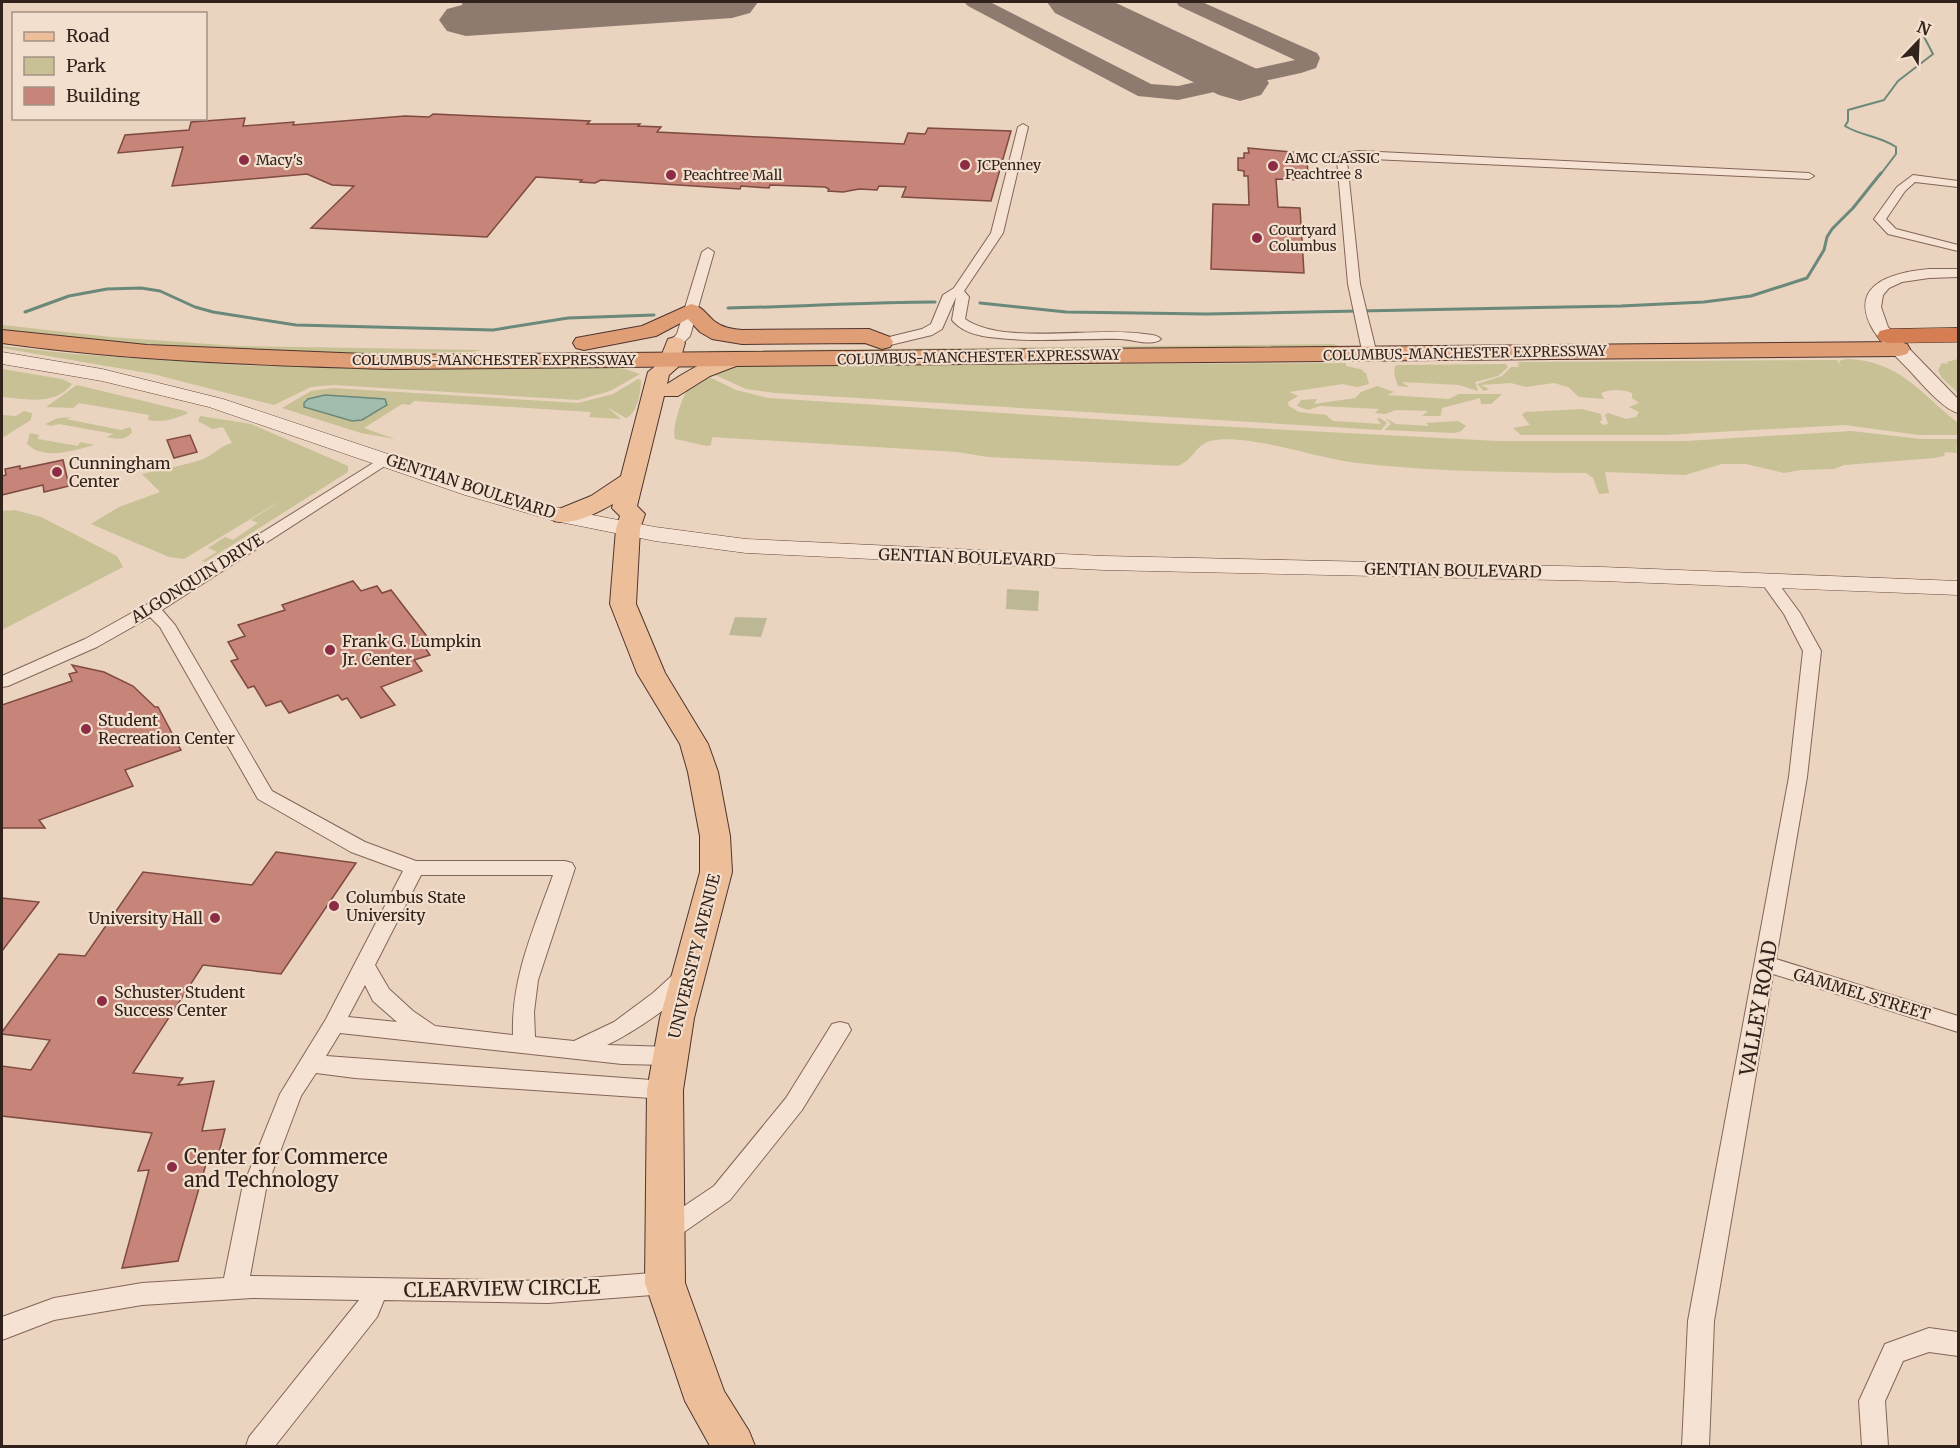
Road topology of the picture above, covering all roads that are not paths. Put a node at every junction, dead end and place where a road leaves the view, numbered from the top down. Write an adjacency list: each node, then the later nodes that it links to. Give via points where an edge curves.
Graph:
1 (1023, 127): 7 (street, via 997,233)
2 (1809, 176): 12 (street, via 1347,155 1342,160)
3 (1953, 183): 4 (street, via 1913,178 1880,219 1892,232)
4 (1959, 248)
5 (708, 252): 8 (street)
6 (1959, 273): 15 (street, via 1903,277 1877,290 1872,303 1878,325)
7 (958, 291): 13 (street, via 963,297 958,320 978,331); 14 (street, via 949,296 938,326)
8 (691, 310): 14 (highway, via 720,334 869,336); 17 (highway, via 648,331); 20 (street)
9 (2, 319): 17 (highway, COLUMBUS-MANCHESTER EXPRESSWAY, via 141,334 270,342)
10 (1959, 335): 15 (highway, COLUMBUS-MANCHESTER EXPRESSWAY)
11 (2, 337): 17 (highway, COLUMBUS-MANCHESTER EXPRESSWAY, via 126,351 257,359 390,362)
12 (1365, 337): 13 (highway, COLUMBUS-MANCHESTER EXPRESSWAY); 15 (highway, COLUMBUS-MANCHESTER EXPRESSWAY); 19 (highway, COLUMBUS-MANCHESTER EXPRESSWAY)
13 (1154, 339): 14 (highway, COLUMBUS-MANCHESTER EXPRESSWAY)
14 (884, 342): 20 (highway, COLUMBUS-MANCHESTER EXPRESSWAY)
15 (1894, 343): 16 (highway, COLUMBUS-MANCHESTER EXPRESSWAY); 21 (street)
16 (1959, 348)
17 (582, 352): 20 (highway, COLUMBUS-MANCHESTER EXPRESSWAY); 20 (highway, via 637,369)
18 (2, 358): 22 (main road, GENTIAN BOULEVARD, via 102,375 216,403)
19 (737, 359): 20 (highway, COLUMBUS-MANCHESTER EXPRESSWAY); 20 (main road, via 702,371)
20 (668, 368): 23 (main road, UNIVERSITY AVENUE); 25 (main road, via 644,507)
21 (1959, 408)
22 (386, 459): 24 (main road, GENTIAN BOULEVARD); 28 (street, ALGONQUIN DRIVE)
23 (632, 478): 24 (main road, via 597,505); 25 (main road, UNIVERSITY AVENUE, via 624,508)
24 (563, 516): 25 (main road, GENTIAN BOULEVARD)
25 (631, 522): 26 (main road, GENTIAN BOULEVARD, via 746,546 841,552); 33 (main road, UNIVERSITY AVENUE, via 622,604 651,673 694,744 715,836 716,872)
26 (1768, 582): 27 (main road, GENTIAN BOULEVARD); 31 (street, VALLEY ROAD, via 1792,613 1812,651 1798,777)
27 (1959, 588)
28 (152, 609): 29 (street, ALGONQUIN DRIVE, via 91,643); 30 (street, via 167,625 265,795 358,847)
29 (2, 682)
30 (415, 868): 32 (street); 38 (street, via 565,868 527,980)
31 (1766, 964): 35 (street, GAMMEL STREET); 51 (street, VALLEY ROAD, via 1701,1321)
32 (365, 965): 34 (street); 37 (street, via 381,995)
33 (689, 973): 39 (street, via 622,1028); 40 (main road, UNIVERSITY AVENUE)
34 (334, 1024): 37 (street); 41 (street)
35 (1959, 1024)
36 (840, 1030): 43 (street, via 794,1104 722,1193)
37 (431, 1034): 38 (street)
38 (524, 1044): 39 (street)
39 (576, 1050): 40 (street)
40 (670, 1056): 42 (main road, UNIVERSITY AVENUE)
41 (310, 1063): 42 (street); 45 (street, via 291,1094 254,1189)
42 (665, 1090): 43 (main road, UNIVERSITY AVENUE)
43 (665, 1232): 44 (main road, UNIVERSITY AVENUE)
44 (665, 1282): 46 (street, CLEARVIEW CIRCLE, via 548,1292); 50 (main road, UNIVERSITY AVENUE, via 706,1401)
45 (235, 1288): 46 (street, CLEARVIEW CIRCLE); 47 (street, CLEARVIEW CIRCLE, via 142,1294 54,1309)
46 (375, 1290): 49 (street, via 368,1309)
47 (2, 1328)
48 (1959, 1344): 52 (street, via 1929,1340 1894,1352 1872,1401)
49 (260, 1446)
50 (734, 1446)
51 (1695, 1446)
52 (1875, 1446)

